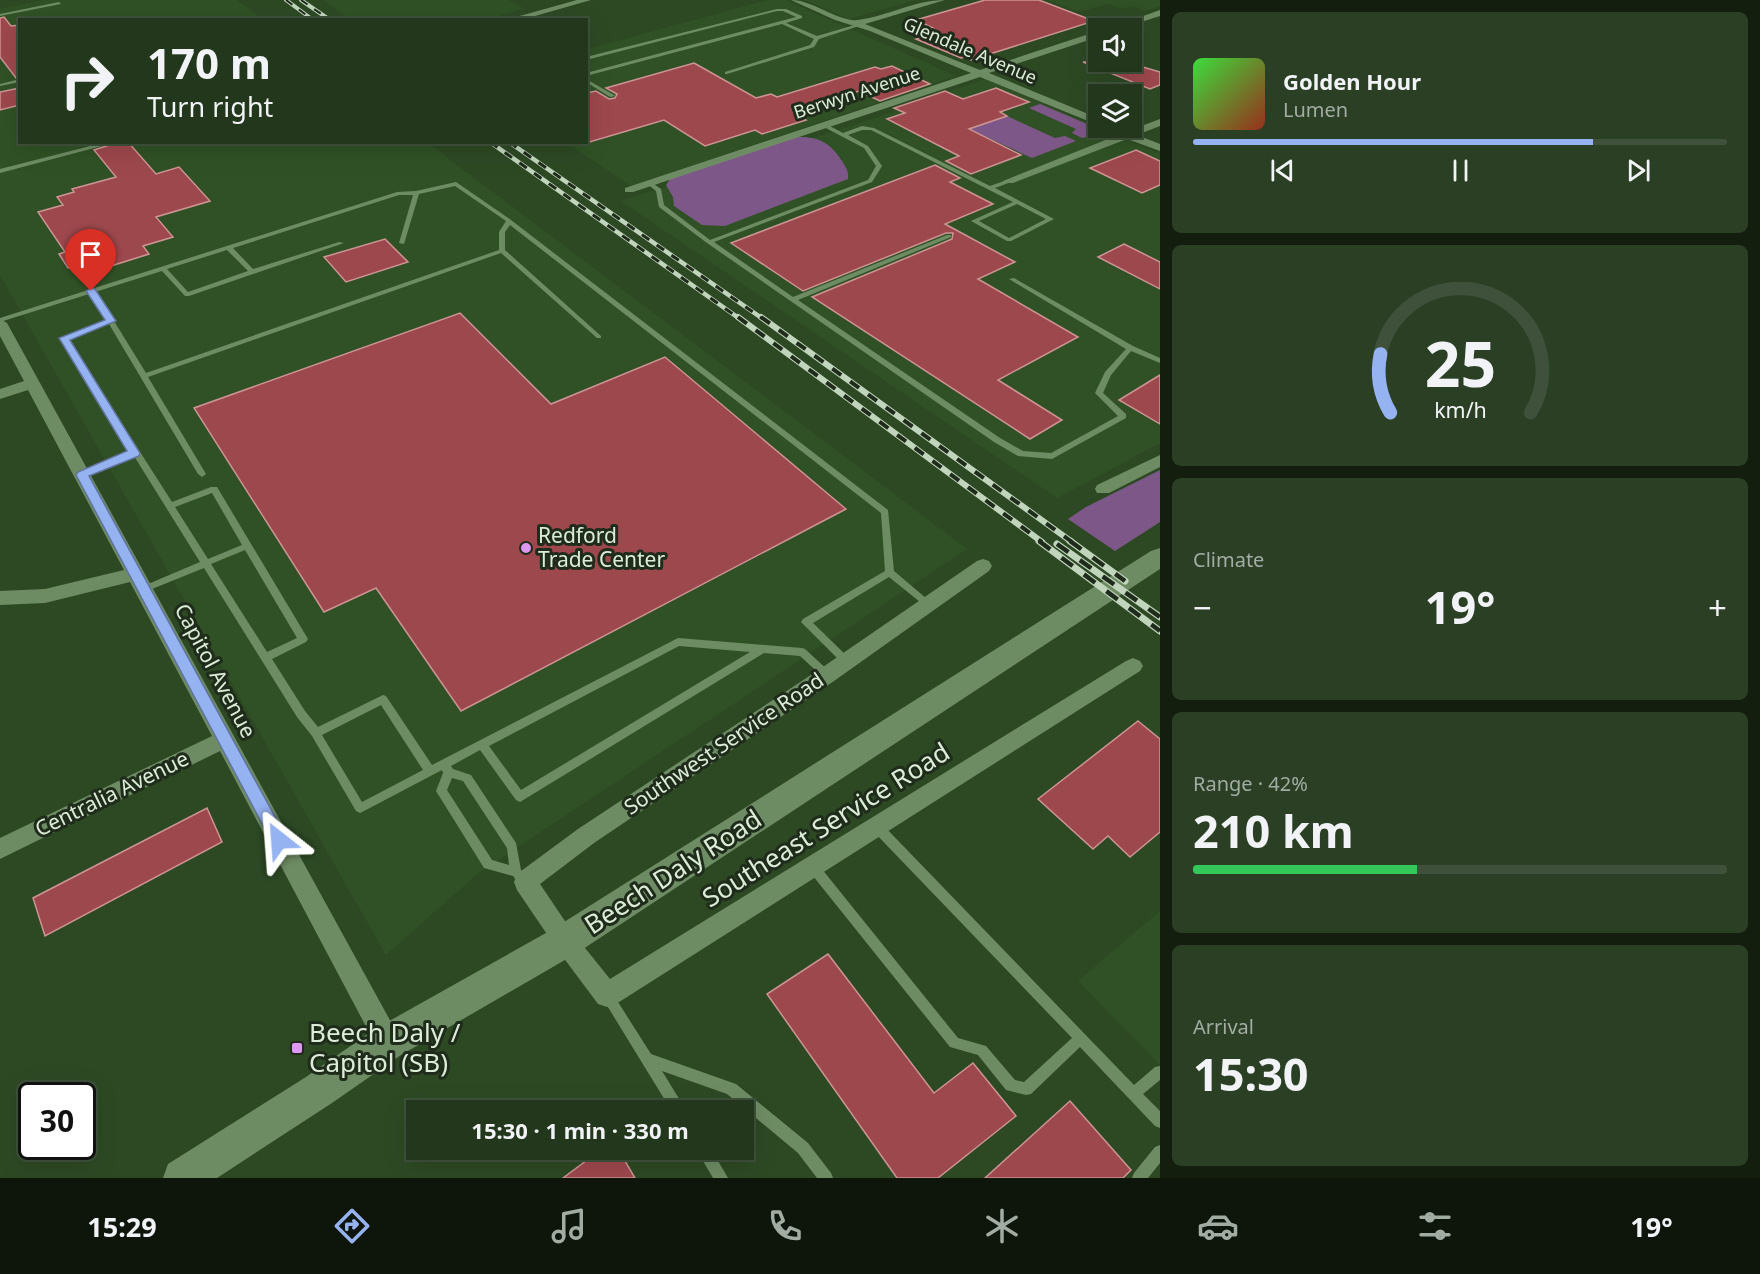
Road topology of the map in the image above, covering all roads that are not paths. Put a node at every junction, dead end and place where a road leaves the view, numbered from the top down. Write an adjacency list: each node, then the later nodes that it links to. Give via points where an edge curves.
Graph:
1 (587, 0): 5 (street)
2 (795, 0): 12 (street, Glendale Avenue)
3 (812, 0): 12 (street)
4 (941, 0): 12 (street)
5 (573, 1): 9 (street)
6 (59, 3): 8 (lane)
7 (1160, 13): 10 (street)
8 (0, 15)
9 (516, 18)
10 (1142, 19)
11 (782, 22): 14 (lane); 15 (lane, via 800,17 777,10); 16 (lane)
12 (858, 23): 14 (lane); 19 (street, Glendale Avenue)
13 (1088, 37): 19 (street, Berwyn Avenue)
14 (817, 38): 18 (lane, via 812,46)
15 (635, 46): 16 (lane); 17 (lane)
16 (655, 57): 20 (lane)
17 (588, 58)
18 (727, 73)
19 (980, 73): 25 (street, Glendale Avenue); 27 (street, Berwyn Avenue)
20 (588, 74)
21 (18, 80): 23 (lane)
22 (588, 81): 24 (lane)
23 (0, 84)
24 (612, 96)
25 (1088, 118)
26 (1160, 122): 28 (street)
27 (824, 125): 29 (lane); 36 (street, Berwyn Avenue)
28 (1142, 129)
29 (843, 135): 37 (lane, via 862,128 872,129); 43 (lane, via 866,147 879,166 870,181)
30 (1120, 138): 35 (street)
31 (1135, 138): 33 (street)
32 (107, 144): 34 (lane)
33 (1160, 148)
34 (0, 171)
35 (1009, 181): 37 (lane)
36 (650, 183): 38 (street, Berwyn Avenue); 43 (lane, via 659,190 661,206)
37 (990, 188): 40 (lane)
38 (629, 190)
39 (416, 193): 41 (lane, via 456,184); 45 (lane); 46 (lane, via 399,193)
40 (1018, 202): 40 (lane, via 1051,219 1009,240 974,221)
41 (509, 221): 47 (lane, via 502,232); 71 (lane, via 885,512)
42 (949, 236): 52 (lane)
43 (709, 242): 52 (lane)
44 (341, 243): 49 (lane)
45 (402, 243)
46 (228, 247): 48 (lane); 49 (lane)
47 (502, 250): 55 (lane); 58 (lane)
48 (163, 268): 49 (lane, via 187,295); 51 (lane)
49 (252, 272)
50 (1012, 279): 56 (lane)
51 (91, 291): 53 (lane); 54 (lane)
52 (794, 299): 56 (lane, via 1021,454 1052,456 1123,416 1099,393 1108,374)
53 (111, 321): 58 (lane); 61 (lane, via 64,338)
54 (0, 322): 59 (street, Capitol Avenue)
55 (599, 337)
56 (1130, 348): 57 (lane)
57 (1160, 361)
58 (144, 376): 63 (lane)
59 (33, 383): 60 (street); 64 (street, Capitol Avenue)
60 (0, 394)
61 (134, 453): 64 (lane); 66 (lane)
62 (1160, 460): 65 (street)
63 (202, 474)
64 (82, 475): 72 (street, Capitol Avenue)
65 (1103, 489)
66 (168, 506): 67 (lane, via 214,489); 69 (lane)
67 (247, 546): 69 (lane); 76 (lane, via 303,639)
68 (1160, 557): 89 (main road, Beech Daly Road)
69 (204, 563): 72 (lane); 76 (lane)
70 (983, 566): 74 (street, Southwest Service Road)
71 (891, 572): 74 (lane); 77 (lane, via 806,622)
72 (140, 581): 73 (street, via 45,596); 81 (street, Capitol Avenue)
73 (0, 598)
74 (928, 604): 77 (street, Southwest Service Road)
75 (762, 649): 79 (lane, via 802,652); 82 (lane, via 678,642); 82 (lane, via 520,797)
76 (266, 658): 80 (lane)
77 (846, 661): 79 (street, Southwest Service Road)
78 (1133, 666): 85 (street, Southeast Service Road)
79 (827, 675): 88 (street, Southwest Service Road)
80 (316, 733): 84 (lane, via 383,699); 84 (lane, via 360,807)
81 (225, 739): 86 (street, Centralia Avenue); 92 (street, Capitol Avenue)
82 (482, 745): 83 (lane)
83 (446, 768): 84 (lane); 88 (lane, via 467,778 512,847); 88 (lane, via 441,791 488,864)
84 (429, 770)
85 (877, 827): 87 (street, Southeast Service Road); 91 (lane)
86 (0, 849)
87 (813, 867): 90 (street, Southeast Service Road); 91 (lane, via 954,1043 982,1050 1011,1085 1026,1089)
88 (520, 877): 89 (street)
89 (565, 941): 90 (street); 92 (main road, Beech Daly Road)
90 (607, 995): 93 (lane)
91 (1081, 1038): 95 (lane)
92 (388, 1042): 100 (main road, Beech Daly Road)
93 (647, 1059): 96 (lane); 102 (lane, via 731,1089 803,1148)
94 (1160, 1072): 95 (lane)
95 (1134, 1093): 97 (lane)
96 (673, 1100)
97 (1160, 1121)
98 (1160, 1152): 103 (lane)
99 (710, 1160): 101 (lane)
100 (203, 1168)
101 (721, 1178)
102 (826, 1178)
103 (1139, 1178)

